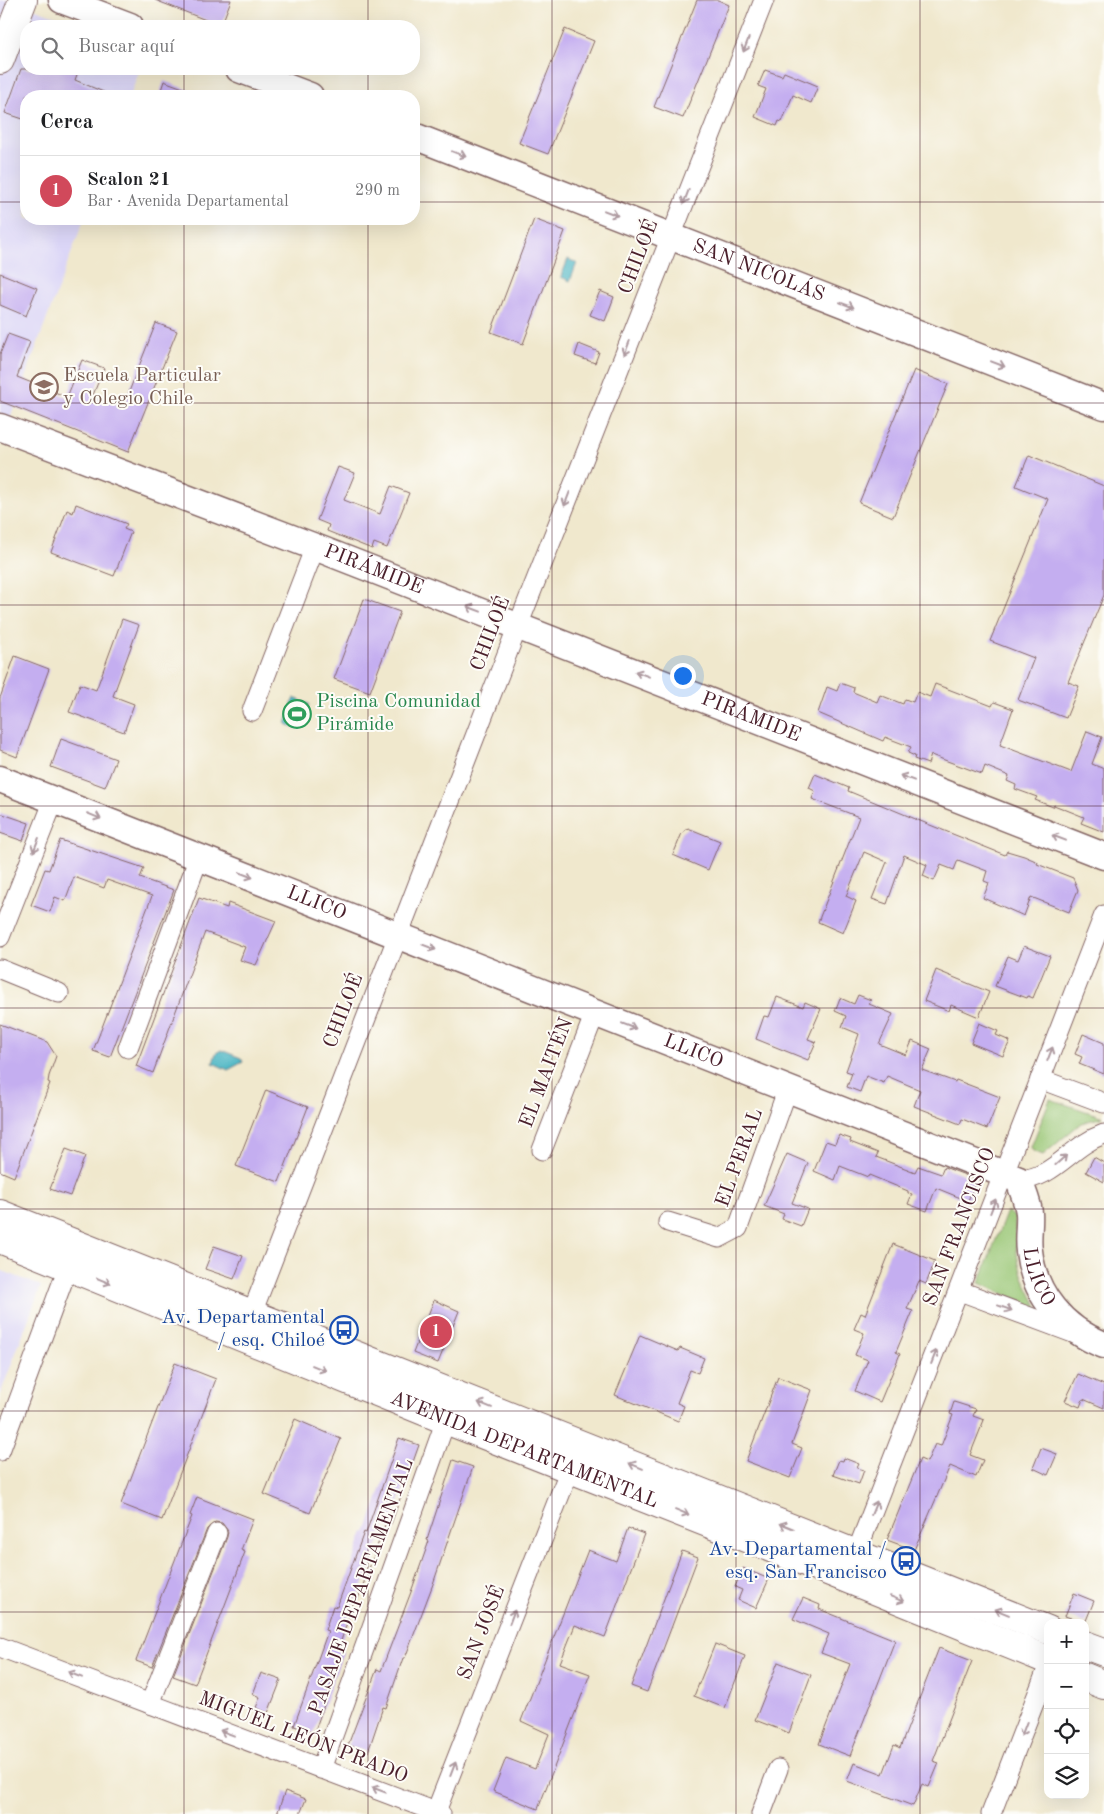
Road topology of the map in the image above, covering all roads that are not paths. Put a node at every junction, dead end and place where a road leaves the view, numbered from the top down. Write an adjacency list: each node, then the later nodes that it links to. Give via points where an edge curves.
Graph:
1 (23, 0): 5 (main road)
2 (62, 0): 4 (street)
3 (764, 0): 9 (street, CHILOÉ, one-way to 9)
4 (114, 20)
5 (0, 60)
6 (255, 75): 7 (street)
7 (294, 90)
8 (420, 138): 9 (street, SAN NICOLÁS, one-way to 9)
9 (671, 236): 10 (street, SAN NICOLÁS, one-way to 10); 13 (street, CHILOÉ, one-way to 13)
10 (1104, 406)
11 (0, 427): 12 (street, PIRÁMIDE)
12 (315, 547): 13 (street, PIRÁMIDE, one-way to 12); 14 (street, PIRÁMIDE)
13 (518, 626): 17 (street, PIRÁMIDE, one-way to 13); 20 (street, CHILOÉ)
14 (252, 711)
15 (0, 779): 16 (street, LLICO)
16 (54, 800): 18 (street, LLICO, one-way to 18); 21 (street, one-way to 21)
17 (1104, 856)
18 (199, 857): 20 (street, LLICO, one-way to 20); 25 (street)
19 (1104, 915): 26 (street, SAN FRANCISCO, one-way to 19)
20 (398, 935): 24 (street, LLICO, one-way to 24); 41 (street, CHILOÉ)
21 (0, 936)
22 (0, 969): 23 (street)
23 (59, 993)
24 (595, 1012): 27 (street, LLICO, one-way to 27); 30 (street, EL MAITÉN)
25 (128, 1048)
26 (1040, 1079): 28 (street); 31 (street, SAN FRANCISCO)
27 (788, 1088): 31 (street, LLICO); 34 (street, EL PERAL, via 738,1228 719,1238)
28 (1104, 1104)
29 (1104, 1134): 31 (street, one-way to 29, via 1033,1179 1048,1173 1079,1146)
30 (542, 1150)
31 (1012, 1177): 40 (street, SAN FRANCISCO, one-way to 31); 42 (street, LLICO, via 1029,1212 1028,1249 1038,1285 1059,1316)
32 (0, 1206): 35 (main road)
33 (0, 1214): 35 (main road, AVENIDA DEPARTAMENTAL)
34 (668, 1222)
35 (64, 1238): 41 (main road, AVENIDA DEPARTAMENTAL)
36 (0, 1239): 38 (main road, AVENIDA DEPARTAMENTAL)
37 (0, 1248): 38 (main road)
38 (42, 1256): 39 (main road, AVENIDA DEPARTAMENTAL)
39 (68, 1267): 43 (main road, AVENIDA DEPARTAMENTAL, one-way to 43); 44 (street)
40 (960, 1291): 42 (street, LLICO, one-way to 42); 47 (street, SAN FRANCISCO, one-way to 40)
41 (252, 1313): 47 (main road, AVENIDA DEPARTAMENTAL, one-way to 41)
42 (1096, 1341)
43 (446, 1420): 45 (main road, AVENIDA DEPARTAMENTAL); 57 (street, PASAJE DEPARTAMENTAL)
44 (0, 1451)
45 (570, 1469): 52 (main road, AVENIDA DEPARTAMENTAL, one-way to 52); 59 (street, SAN JOSÉ, one-way to 45)
46 (217, 1533): 56 (street)
47 (856, 1554): 48 (main road, AVENIDA DEPARTAMENTAL, one-way to 47)
48 (1044, 1628)
49 (1089, 1646): 51 (main road)
50 (0, 1647): 56 (street, MIGUEL LEÓN PRADO, one-way to 50)
51 (1104, 1652)
52 (1044, 1658)
53 (1044, 1677): 61 (street, one-way to 61)
54 (1089, 1679): 55 (main road)
55 (1104, 1685)
56 (150, 1704): 57 (street, MIGUEL LEÓN PRADO, one-way to 56)
57 (321, 1768): 59 (street, MIGUEL LEÓN PRADO, one-way to 57)
58 (778, 1769): 60 (street)
59 (437, 1813)
60 (761, 1814)
61 (991, 1814)

